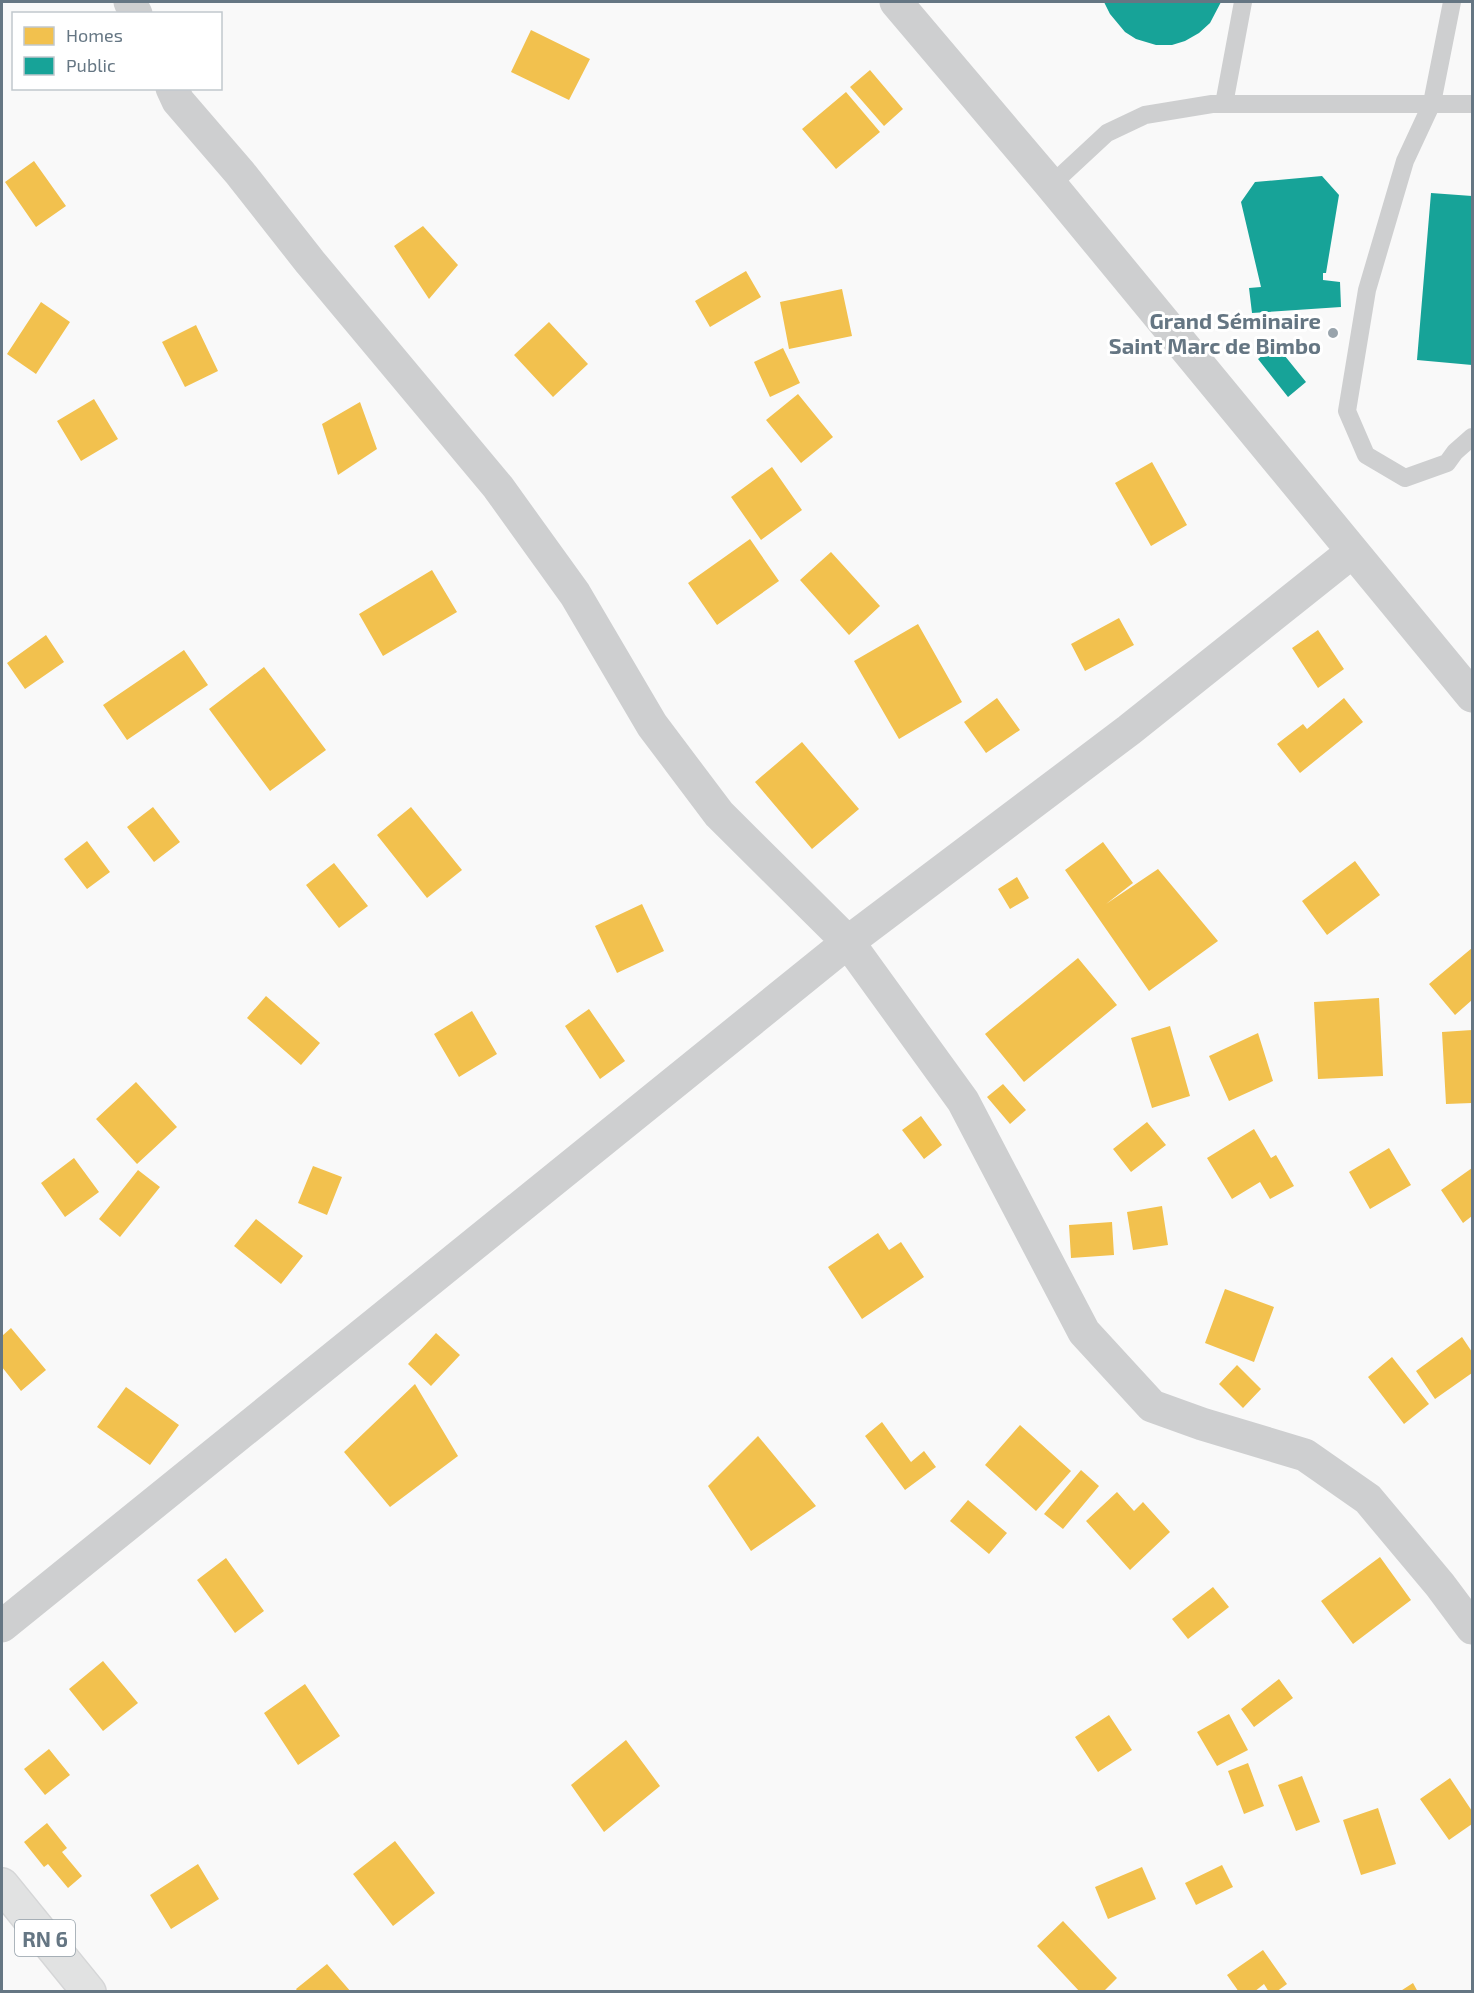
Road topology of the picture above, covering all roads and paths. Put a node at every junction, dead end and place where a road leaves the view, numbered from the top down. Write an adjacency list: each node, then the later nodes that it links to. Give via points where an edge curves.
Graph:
1 (896, 2): 8 (street)
2 (1243, 2): 6 (lane)
3 (1452, 2): 5 (lane)
4 (173, 90): 12 (street, via 178,101 498,487 575,594 652,725 718,814)
5 (1432, 103): 6 (lane); 7 (lane); 9 (lane, via 1405,161 1366,290 1347,411 1366,455 1405,478 1447,463)
6 (1224, 104): 8 (lane, via 1144,115 1107,133)
7 (1473, 104)
8 (1051, 185): 10 (street)
9 (1473, 437)
10 (1352, 552): 11 (street); 12 (street, via 1129,730)
11 (1473, 696)
12 (848, 942): 13 (street); 14 (street, via 963,1101 1084,1332 1152,1406 1305,1455 1368,1499)
13 (2, 1626)
14 (1473, 1628)
15 (2, 1885): 16 (main road, RN 6)
16 (89, 1992)

